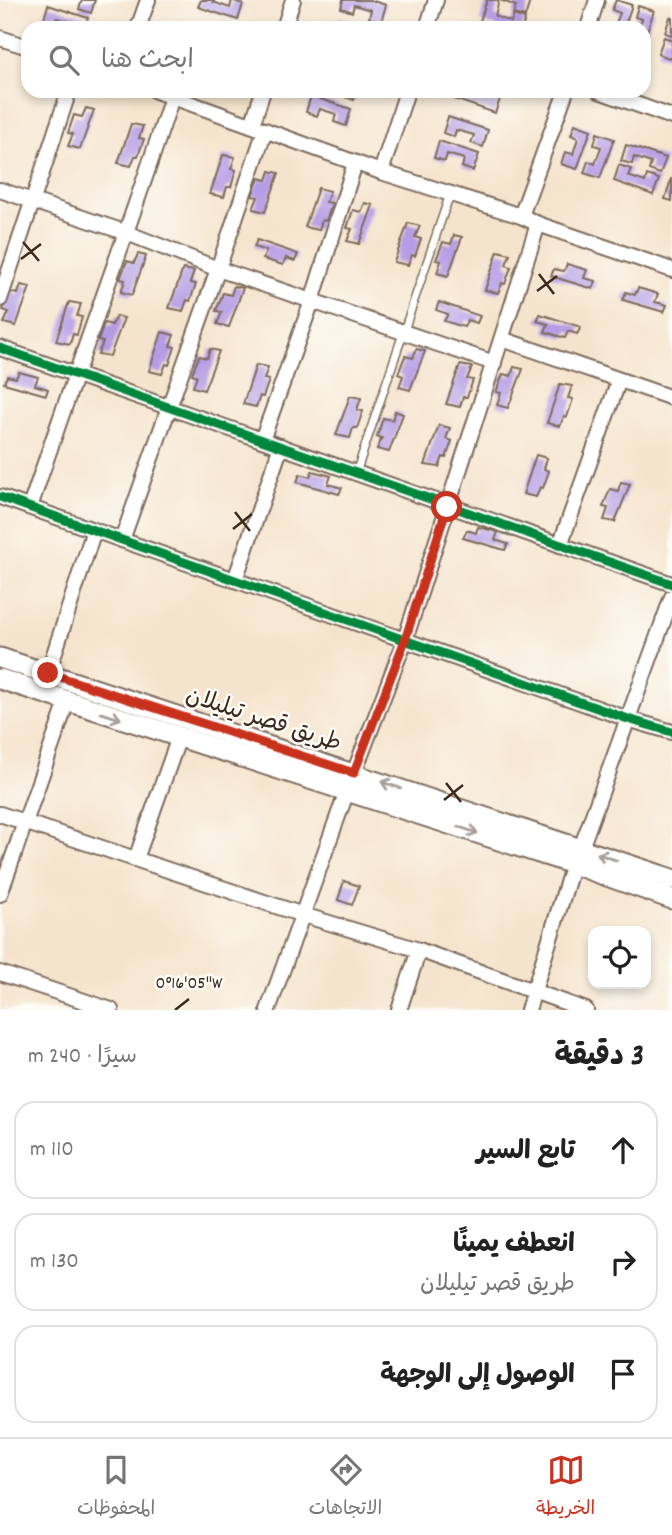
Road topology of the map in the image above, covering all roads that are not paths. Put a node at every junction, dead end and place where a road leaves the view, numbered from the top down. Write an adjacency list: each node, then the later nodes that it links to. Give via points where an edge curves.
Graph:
1 (148, 0): 5 (street)
2 (293, 0): 6 (street)
3 (436, 0): 7 (street)
4 (597, 0): 8 (street)
5 (140, 21)
6 (286, 21)
7 (429, 21)
8 (590, 21)
9 (0, 38): 10 (street)
10 (21, 45)
11 (67, 98): 24 (street)
12 (172, 98): 27 (street)
13 (175, 98): 19 (street)
14 (262, 98): 19 (street)
15 (405, 98): 21 (street)
16 (563, 98): 25 (street)
17 (619, 98): 18 (street)
18 (672, 117)
19 (258, 128): 20 (street); 28 (street)
20 (355, 163): 21 (street); 31 (street)
21 (381, 172): 23 (street)
22 (0, 190): 24 (street)
23 (450, 194): 25 (street); 32 (lane)
24 (33, 201): 27 (street); 30 (street)
25 (521, 216): 26 (street)
26 (538, 224): 29 (street); 33 (street)
27 (127, 233): 28 (street); 36 (street)
28 (218, 269): 31 (street); 39 (street)
29 (672, 270)
30 (0, 299)
31 (312, 301): 32 (street); 40 (street)
32 (404, 332): 35 (street); 42 (lane)
33 (502, 339): 35 (street); 37 (street)
34 (0, 348): 36 (street)
35 (494, 363): 45 (street)
36 (75, 374): 39 (street); 44 (street)
37 (619, 380): 38 (street); 48 (street)
38 (672, 398)
39 (170, 406): 40 (street); 47 (street)
40 (262, 440): 41 (street)
41 (281, 446): 42 (street); 49 (street)
42 (355, 474): 45 (street)
43 (0, 497): 44 (street)
44 (30, 507): 46 (street)
45 (447, 507): 48 (street); 52 (street)
46 (94, 530): 47 (street); 54 (street)
47 (122, 540): 49 (street)
48 (560, 545): 50 (street)
49 (235, 580): 52 (street)
50 (672, 584)
51 (672, 597): 57 (street)
52 (405, 640): 57 (street); 60 (street)
53 (0, 657): 54 (main road, طريق قصر تيليلان)
54 (48, 673): 60 (main road, طريق قصر تيليلان)
55 (0, 679): 56 (main road, طريق قصر تيليلان)
56 (67, 702): 59 (main road, طريق قصر تيليلان, one-way to 59); 62 (street)
57 (628, 719): 58 (street); 63 (street)
58 (672, 732)
59 (179, 737): 60 (main road, طريق قصر تيليلان); 64 (street)
60 (351, 782): 63 (main road, طريق قصر تيليلان); 68 (street)
61 (0, 814): 62 (street)
62 (25, 823): 64 (street); 66 (street)
63 (577, 856): 65 (main road, طريق قصر تيليلان, one-way to 63); 67 (main road, طريق قصر تيليلان); 71 (street)
64 (136, 859): 68 (street)
65 (672, 879)
66 (0, 894)
67 (672, 899)
68 (303, 915): 69 (street); 75 (street)
69 (419, 950): 71 (street); 76 (street)
70 (0, 973): 72 (street)
71 (534, 990): 77 (street); 78 (street)
72 (68, 996): 73 (street); 74 (street)
73 (62, 1010)
74 (111, 1010)
75 (268, 1010)
76 (399, 1010)
77 (528, 1010)
78 (586, 1010)

